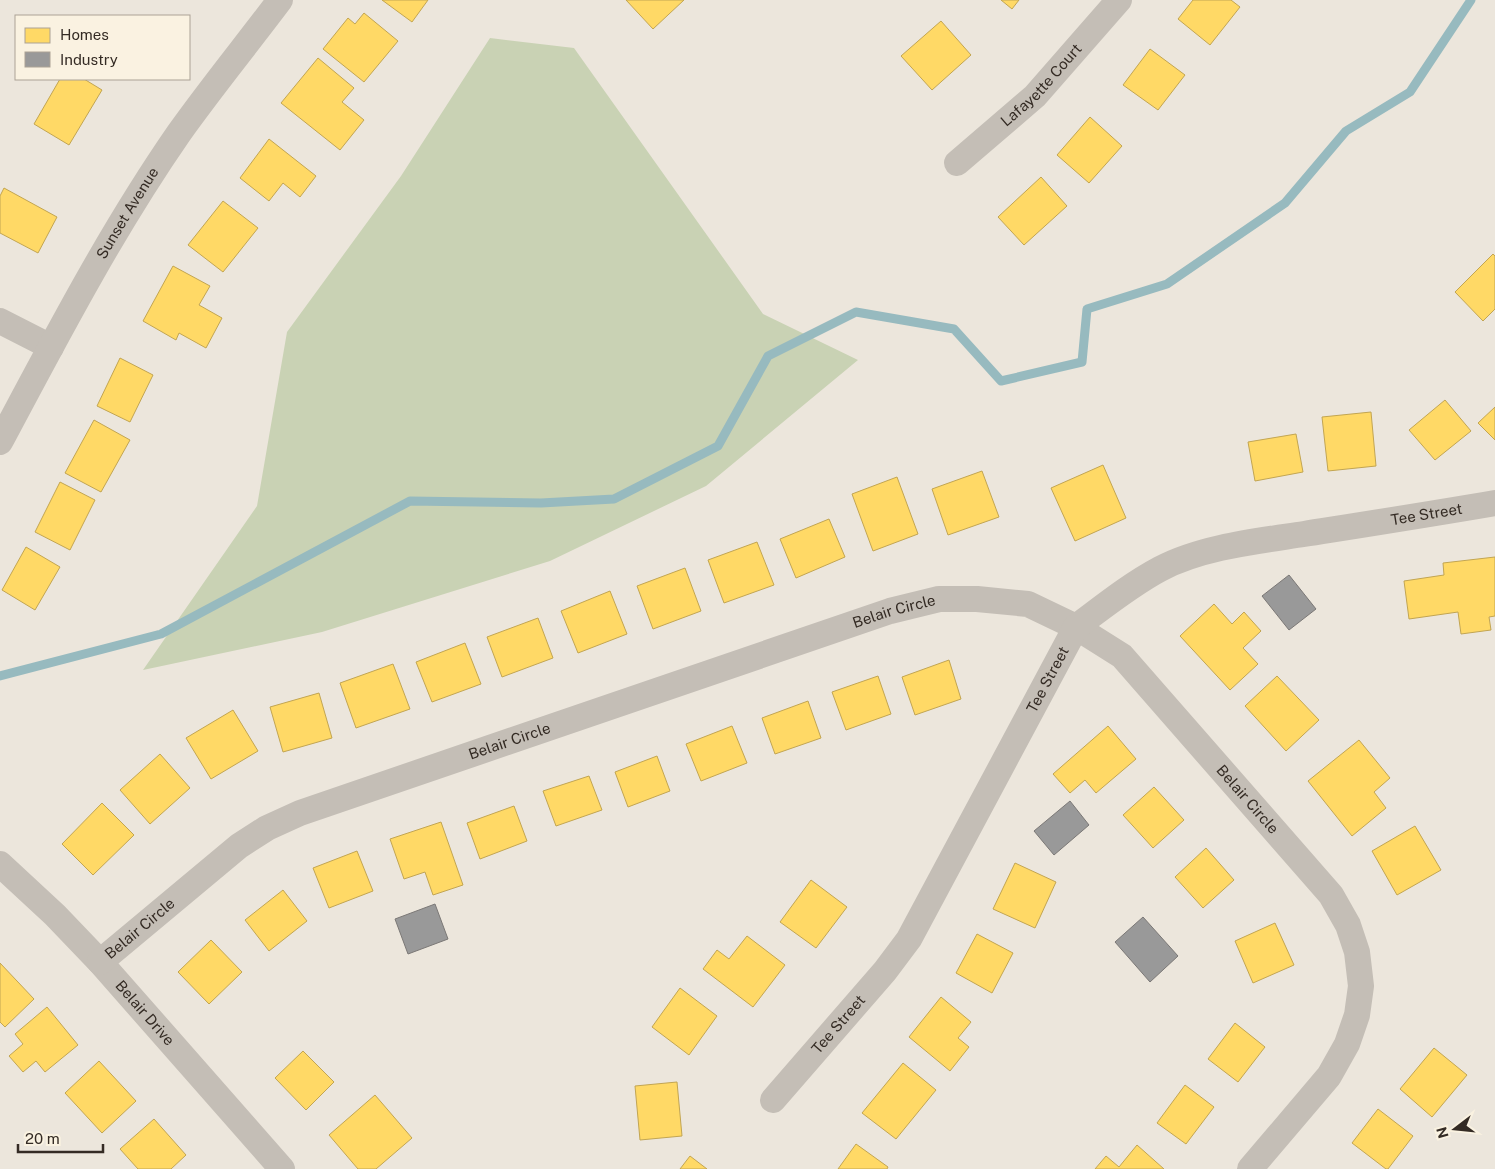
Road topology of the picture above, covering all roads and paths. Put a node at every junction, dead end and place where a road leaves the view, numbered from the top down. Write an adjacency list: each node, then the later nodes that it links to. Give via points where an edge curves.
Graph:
1 (280, 0): 5 (street, Sunset Avenue, via 180,133 120,225)
2 (1119, 0): 3 (street, Lafayette Court, via 1035,96)
3 (957, 162)
4 (0, 321): 5 (street)
5 (51, 347): 6 (street, Sunset Avenue)
6 (0, 442)
7 (1495, 503): 8 (street, Tee Street, via 1275,538 1185,558 1120,594)
8 (1076, 627): 10 (street, Belair Circle, via 1028,604 976,599 939,600 890,611 394,781 267,828 239,846); 11 (street, Tee Street, via 909,938 885,972); 13 (street, Belair Circle, via 1122,656 1331,895 1348,924 1361,986 1347,1044 1329,1076)
9 (0, 864): 10 (street, Belair Drive, via 56,915)
10 (100, 962): 12 (street, Belair Drive)
11 (773, 1100)
12 (282, 1169)
13 (1250, 1169)

